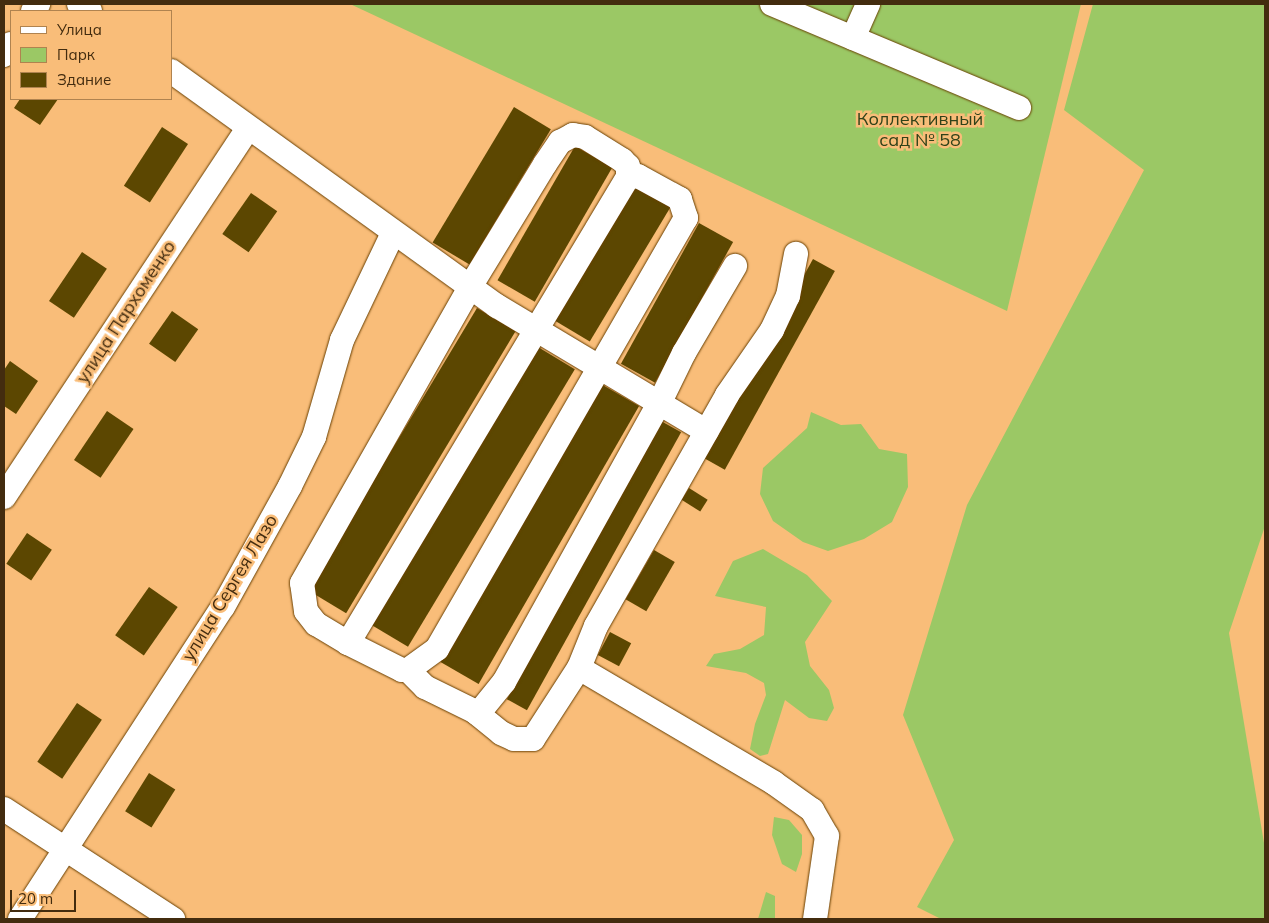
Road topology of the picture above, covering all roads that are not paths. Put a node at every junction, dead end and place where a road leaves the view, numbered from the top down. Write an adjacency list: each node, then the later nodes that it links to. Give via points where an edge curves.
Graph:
1 (772, 4): 3 (street)
2 (868, 4): 3 (street)
3 (853, 38): 5 (street)
4 (172, 72): 6 (street)
5 (1019, 108)
6 (248, 128): 8 (street); 16 (street, улица Пархоменко)
7 (628, 177): 11 (street, via 628,166 622,160 585,137 573,135 560,142); 12 (street); 13 (street, via 638,176 680,199 686,218)
8 (393, 233): 11 (street); 22 (street, улица Сергея Лазо, via 342,340 314,437 290,486 223,607)
9 (796, 254): 15 (street, via 788,296 772,330)
10 (735, 266): 14 (street, via 684,353)
11 (470, 288): 12 (street); 17 (street, via 302,583 306,611 316,624)
12 (535, 329): 13 (street); 17 (street)
13 (597, 367): 14 (street); 19 (street, via 437,649)
14 (659, 404): 15 (street); 20 (street, via 504,682)
15 (706, 431): 18 (street, via 596,626)
16 (4, 497)
17 (348, 643): 19 (street, via 382,662)
18 (578, 668): 20 (street, via 533,739 514,739); 25 (street, via 774,783 812,810 827,836)
19 (408, 670): 20 (street, via 425,687)
20 (478, 714)
21 (4, 809): 22 (street)
22 (65, 851): 23 (street, улица Сергея Лазо); 24 (street)
23 (20, 919)
24 (173, 919)
25 (815, 919)

